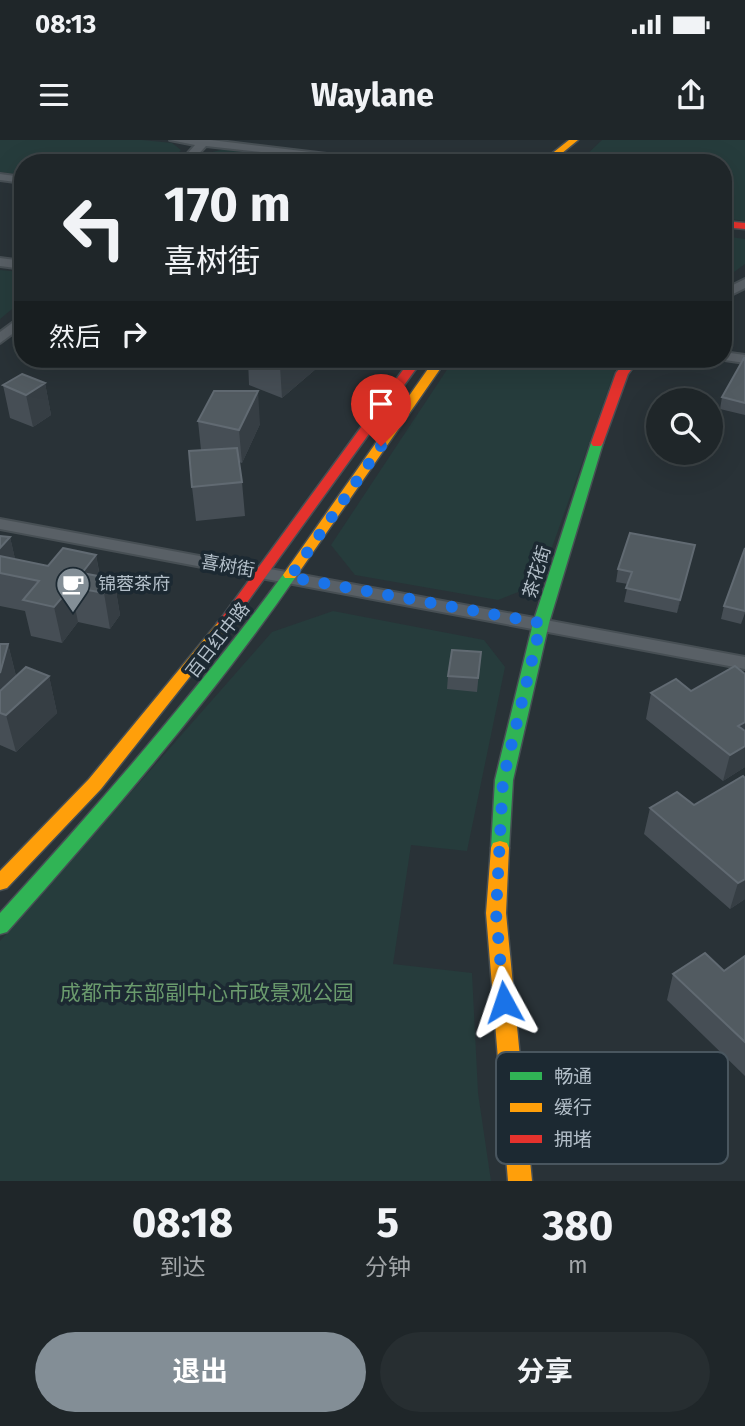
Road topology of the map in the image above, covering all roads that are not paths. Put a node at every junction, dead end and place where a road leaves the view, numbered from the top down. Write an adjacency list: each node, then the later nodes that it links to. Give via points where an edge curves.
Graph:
1 (175, 140): 4 (street)
2 (574, 140): 7 (street)
3 (591, 140): 8 (street)
4 (205, 141): 5 (street); 6 (street)
5 (193, 154)
6 (318, 154)
7 (556, 154)
8 (573, 154)
9 (14, 327): 10 (street)
10 (0, 339)
11 (410, 368): 15 (street, 百日红中路)
12 (435, 368): 16 (street, 百日红中路)
13 (626, 368): 17 (street, 茶花街, via 600,429)
14 (0, 524): 15 (street, 喜树街)
15 (262, 572): 16 (street, 喜树街); 19 (street, 百日红中路, via 95,785)
16 (290, 577): 17 (street, 喜树街); 20 (street, 百日红中路, via 139,772)
17 (541, 623): 18 (street, 喜树街); 21 (street, 茶花街, via 503,780 496,913)
18 (745, 663)
19 (0, 883)
20 (0, 926)
21 (508, 1052)

